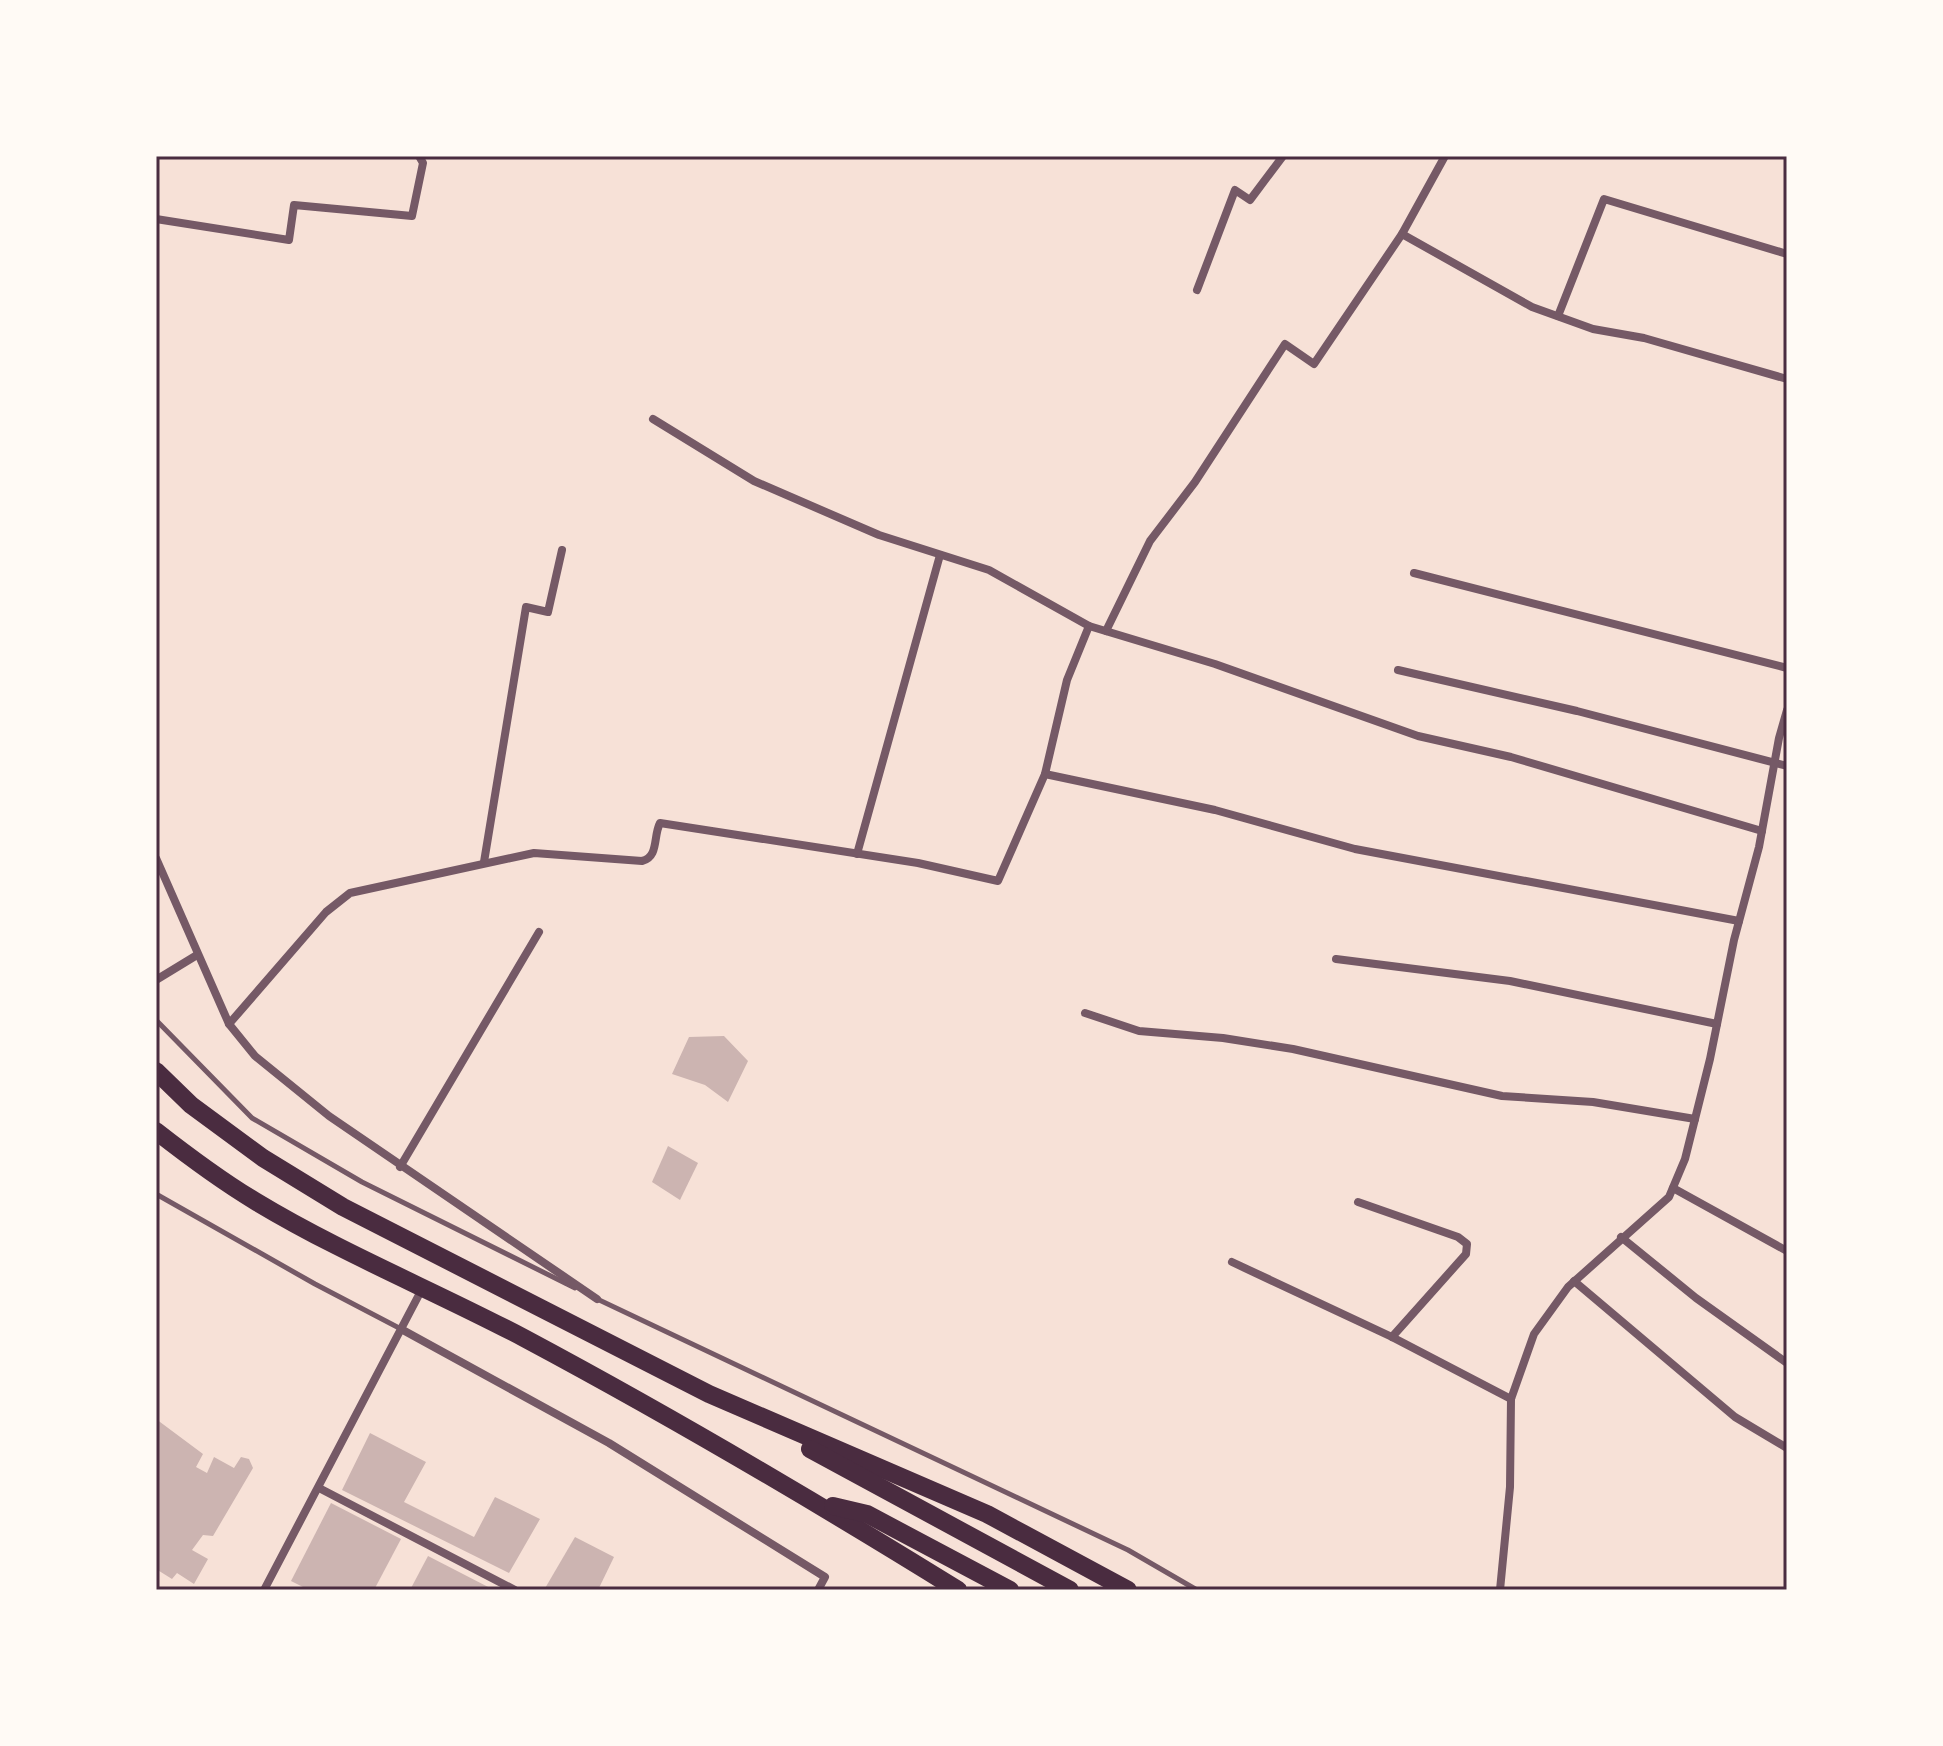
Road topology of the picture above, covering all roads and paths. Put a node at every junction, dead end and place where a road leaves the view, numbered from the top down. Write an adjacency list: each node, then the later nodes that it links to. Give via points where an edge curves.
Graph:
1 (419, 156): 4 (street, via 423,163 412,216 294,205 289,240)
2 (1283, 156): 7 (street, via 1250,200 1235,190)
3 (1445, 156): 5 (street)
4 (156, 219)
5 (1402, 234): 8 (street, via 1532,307); 15 (street, via 1314,364 1285,344 1150,541)
6 (1787, 254): 8 (street, via 1604,199)
7 (1197, 290)
8 (1558, 316): 9 (street)
9 (1787, 379)
10 (653, 419): 12 (street, via 754,481)
11 (562, 550): 25 (street, via 548,612 526,607)
12 (940, 555): 14 (street, via 989,570); 23 (street)
13 (1414, 573): 16 (street)
14 (1089, 626): 15 (street); 21 (street, via 1067,680)
15 (1106, 631): 22 (street, via 1418,736 1511,757)
16 (1787, 668)
17 (1398, 670): 19 (street)
18 (1787, 710): 19 (street)
19 (1775, 763): 20 (street); 22 (street)
20 (1787, 766)
21 (1045, 774): 23 (street, via 998,881); 26 (street, via 1215,810 1355,849)
22 (1762, 831): 26 (street)
23 (857, 854): 25 (street, via 660,823 654,853 642,861 534,853)
24 (156, 858): 28 (street)
25 (484, 862): 33 (street, via 350,893 326,912)
26 (1739, 921): 34 (street)
27 (539, 932): 38 (street)
28 (197, 955): 30 (street); 33 (street)
29 (1336, 959): 34 (street, via 1510,981)
30 (156, 980)
31 (1085, 1013): 36 (street, via 1139,1031 1293,1049 1502,1096 1593,1102)
32 (156, 1020): 47 (lane, via 252,1118 362,1182)
33 (229, 1024): 38 (street, via 255,1056)
34 (1717, 1024): 36 (street)
35 (156, 1071): 51 (highway, via 191,1105 263,1158 343,1207)
36 (1695, 1119): 39 (street)
37 (156, 1131): 46 (highway, via 255,1201)
38 (400, 1167): 47 (street)
39 (1673, 1188): 42 (street); 43 (street)
40 (156, 1194): 48 (lane)
41 (1358, 1202): 49 (street, via 1467,1244 1466,1254)
42 (1621, 1237): 45 (street); 50 (street)
43 (1787, 1251)
44 (1232, 1262): 49 (street)
45 (1574, 1281): 52 (street, via 1534,1334); 53 (street, via 1735,1417)
46 (422, 1288): 48 (street); 55 (highway, via 523,1338)
47 (597, 1299): 63 (lane, via 1128,1550)
48 (401, 1329): 54 (street); 58 (street, via 722,1511 825,1577)
49 (1392, 1337): 52 (street)
50 (1787, 1363)
51 (709, 1394): 61 (highway); 62 (highway, via 987,1514)
52 (1511, 1399): 64 (street, via 1510,1487)
53 (1787, 1448)
54 (319, 1488): 56 (street); 57 (street)
55 (815, 1502): 59 (highway); 60 (highway, via 867,1514)
56 (264, 1590)
57 (513, 1590)
58 (818, 1590)
59 (958, 1590)
60 (1010, 1590)
61 (1070, 1590)
62 (1128, 1590)
63 (1197, 1590)
64 (1500, 1590)

